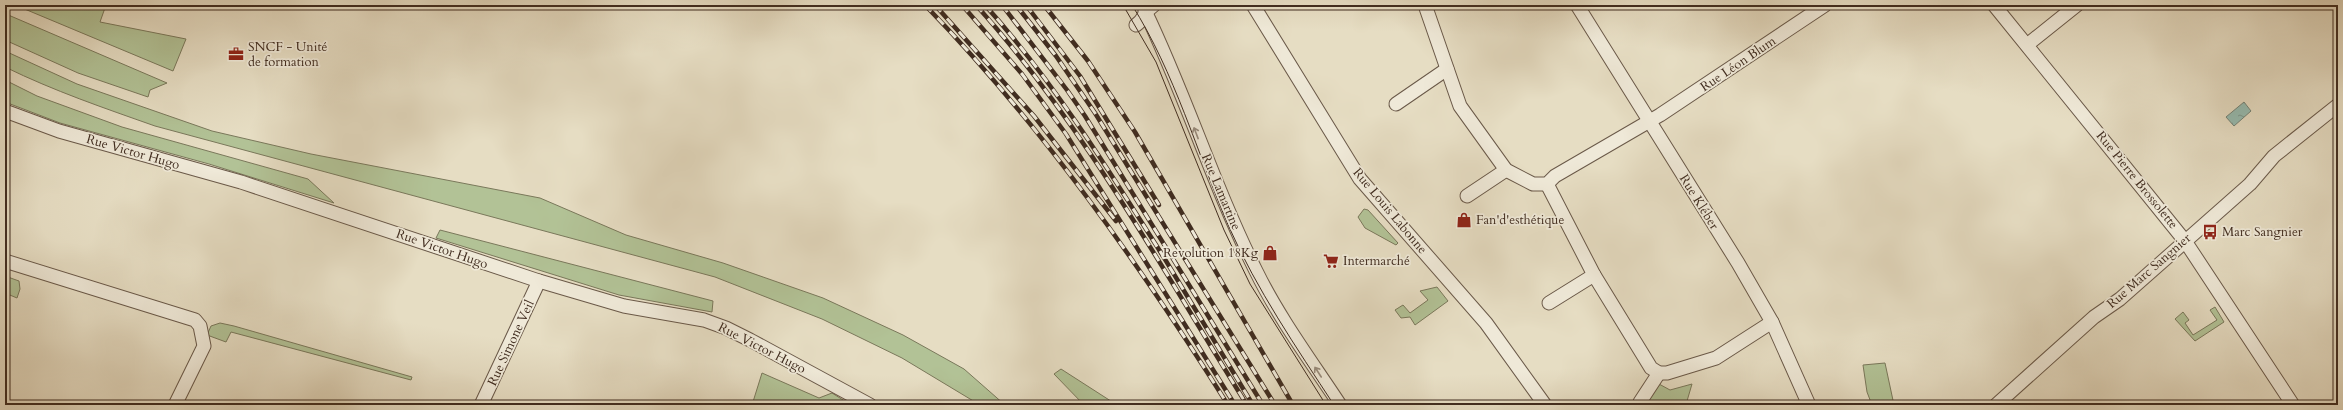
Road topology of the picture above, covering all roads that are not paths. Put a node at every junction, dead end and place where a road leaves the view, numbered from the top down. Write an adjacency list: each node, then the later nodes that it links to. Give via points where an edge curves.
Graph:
1 (1253, 5): 29 (street, Rue Louis Labonne, via 1360,178 1486,323)
2 (1425, 5): 10 (street)
3 (1577, 5): 14 (street, Rue Kléber)
4 (1825, 5): 14 (street, Rue Léon Blum)
5 (1994, 5): 9 (street, Rue Pierre Brossolette)
6 (2077, 5): 9 (street)
7 (1149, 8): 8 (street, via 1142,21); 28 (street, Rue Lamartine, one-way to 7, via 1256,272 1217,184)
8 (1136, 25)
9 (2027, 45): 18 (street, Rue Pierre Brossolette)
10 (1447, 69): 11 (street); 15 (street, via 1460,106)
11 (1396, 104)
12 (2338, 104): 18 (street, Rue Marc Sangnier, via 2274,156 2250,184)
13 (5, 111): 21 (street, Rue Victor Hugo, via 59,131 241,182)
14 (1649, 121): 16 (street, Rue Léon Blum, via 1555,176); 23 (street, Rue Kléber)
15 (1506, 170): 16 (street, via 1533,184); 17 (street)
16 (1547, 184): 20 (street)
17 (1466, 196)
18 (2185, 241): 32 (street, Rue Marc Sangnier, via 2120,299 2094,317); 33 (street, Rue Pierre Brossolette)
19 (5, 261): 25 (street, via 195,320 200,326 204,346)
20 (1594, 275): 22 (street); 24 (street, via 1651,368)
21 (539, 282): 26 (street, Rue Simone Veil); 27 (street, Rue Victor Hugo, via 624,306 704,320 726,328)
22 (1550, 303)
23 (1772, 322): 24 (street, via 1706,363); 31 (street, Rue Kléber)
24 (1659, 373): 30 (street)
25 (175, 405)
26 (481, 405)
27 (870, 405)
28 (1340, 405)
29 (1545, 405)
30 (1640, 405)
31 (1809, 405)
32 (1996, 405)
33 (2293, 405)

